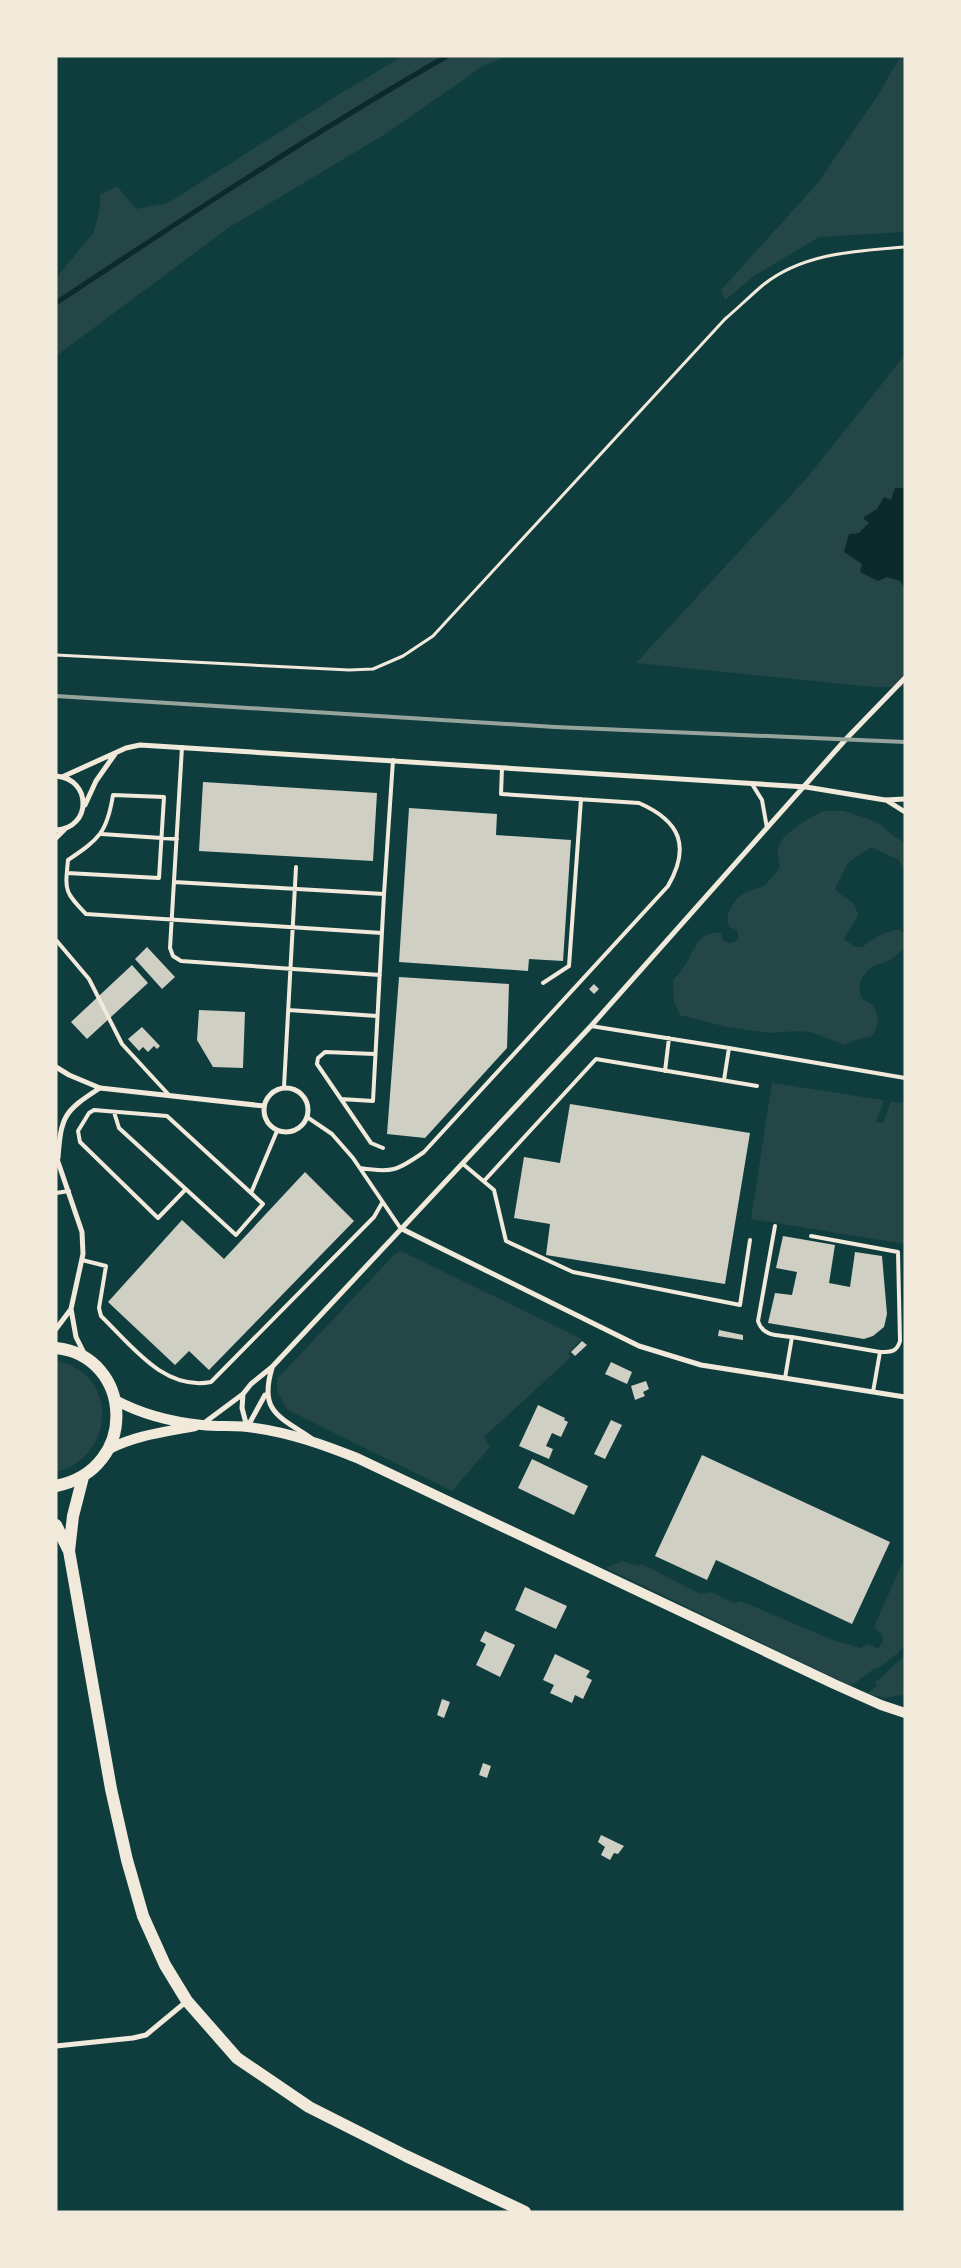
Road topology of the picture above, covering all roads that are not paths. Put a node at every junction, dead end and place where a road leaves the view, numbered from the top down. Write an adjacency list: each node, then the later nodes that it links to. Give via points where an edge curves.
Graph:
1 (905, 678): 8 (street, via 846,739)
2 (182, 747): 3 (street, via 140,744); 4 (street); 20 (lane)
3 (116, 754): 6 (street); 12 (street, via 96,781)
4 (393, 760): 5 (street); 25 (lane)
5 (502, 768): 7 (street); 10 (lane, via 501,794)
6 (59, 776): 12 (street, via 79,788)
7 (752, 784): 8 (street); 16 (lane, via 762,800 768,820)
8 (806, 787): 11 (street); 16 (street)
9 (905, 799): 11 (street)
10 (581, 800): 32 (lane, via 569,966); 55 (lane, via 639,803 663,815 673,826 680,843 677,870 668,886 424,1152 386,1172)
11 (885, 800): 13 (street)
12 (83, 809): 14 (street, via 77,821)
13 (905, 812)
14 (65, 829): 15 (street); 18 (street)
15 (56, 830)
16 (767, 830): 35 (street)
17 (101, 834): 19 (lane); 19 (lane, via 113,795 164,797); 22 (lane, via 68,860)
18 (56, 838)
19 (161, 838): 20 (lane); 22 (lane, via 159,878)
20 (177, 839): 23 (lane)
21 (296, 867): 24 (lane)
22 (67, 873): 26 (lane, via 65,887 86,914)
23 (174, 882): 24 (lane); 26 (lane)
24 (295, 890): 25 (lane); 27 (lane)
25 (384, 894): 28 (lane)
26 (172, 919): 27 (lane); 30 (lane, via 170,948 173,956 181,961)
27 (293, 927): 28 (lane); 30 (lane)
28 (382, 933): 31 (lane)
29 (56, 940): 46 (lane, via 89,979 122,1044)
30 (291, 967): 31 (lane); 33 (lane)
31 (380, 974): 34 (lane)
32 (542, 983)
33 (288, 1010): 34 (lane); 44 (lane)
34 (378, 1016): 38 (lane)
35 (591, 1026): 36 (lane); 54 (street)
36 (669, 1038): 37 (lane); 40 (lane)
37 (729, 1048): 41 (lane); 42 (lane)
38 (375, 1054): 47 (lane, via 373,1101); 47 (lane, via 321,1054 317,1064)
39 (56, 1067): 45 (street, via 69,1076)
40 (665, 1070): 42 (lane); 56 (lane, via 596,1059)
41 (905, 1078)
42 (724, 1080): 43 (lane)
43 (757, 1086)
44 (284, 1087): 48 (street, via 271,1093); 50 (street, via 304,1096)
45 (100, 1088): 46 (street); 53 (street, via 65,1117)
46 (170, 1096): 48 (street)
47 (341, 1099): 52 (lane, via 371,1143)
48 (264, 1106): 51 (street, via 266,1121)
49 (114, 1112): 57 (lane, via 119,1128); 57 (lane, via 94,1110 89,1113 78,1132 80,1142 158,1218); 60 (lane, via 167,1116)
50 (308, 1117): 51 (street, via 299,1128); 55 (lane, via 332,1134)
51 (277, 1131): 60 (lane)
52 (383, 1148)
53 (57, 1158): 58 (street)
54 (463, 1164): 56 (lane); 63 (street)
55 (360, 1168): 61 (lane)
56 (484, 1181): 65 (lane, via 494,1190 506,1241 573,1272 740,1305)
57 (186, 1189): 60 (lane, via 236,1236 263,1204)
58 (70, 1190): 59 (lane); 66 (street, via 82,1232)
59 (56, 1193)
60 (251, 1194)
61 (382, 1203): 63 (lane); 66 (lane, via 374,1217 211,1382 199,1385 161,1372 101,1316 99,1308 106,1266)
62 (775, 1226): 69 (lane, via 758,1321 766,1334)
63 (402, 1229): 73 (street); 74 (street, via 639,1346 701,1365)
64 (811, 1236): 71 (lane, via 898,1252 900,1340 893,1352)
65 (750, 1240)
66 (82, 1260): 67 (street)
67 (71, 1308): 68 (street); 72 (street, via 76,1337)
68 (56, 1329)
69 (792, 1337): 71 (lane); 74 (lane)
70 (56, 1348): 72 (main road, via 76,1353)
71 (880, 1352): 76 (lane)
72 (88, 1361): 79 (main road, via 107,1382)
73 (272, 1367): 75 (street); 77 (street)
74 (785, 1378): 76 (street)
75 (267, 1391): 81 (street); 82 (street, via 273,1410)
76 (873, 1392): 78 (street)
77 (244, 1394): 80 (street); 81 (street, via 242,1408)
78 (905, 1397)
79 (115, 1400): 80 (main road, via 137,1412); 83 (main road, via 117,1423)
80 (202, 1425): 81 (main road); 83 (main road, via 126,1440)
81 (247, 1427): 82 (main road)
82 (320, 1444): 88 (main road, via 357,1458 881,1706)
83 (109, 1449): 84 (main road, via 98,1465)
84 (83, 1476): 85 (main road); 87 (main road)
85 (56, 1486)
86 (56, 1525): 87 (main road)
87 (69, 1551): 90 (main road, via 111,1789 128,1860 143,1916 165,1965)
88 (899, 1708): 89 (main road)
89 (905, 1713)
90 (188, 2001): 91 (street, via 146,2035); 92 (main road, via 237,2058 309,2107)
91 (56, 2046)
92 (525, 2212)

